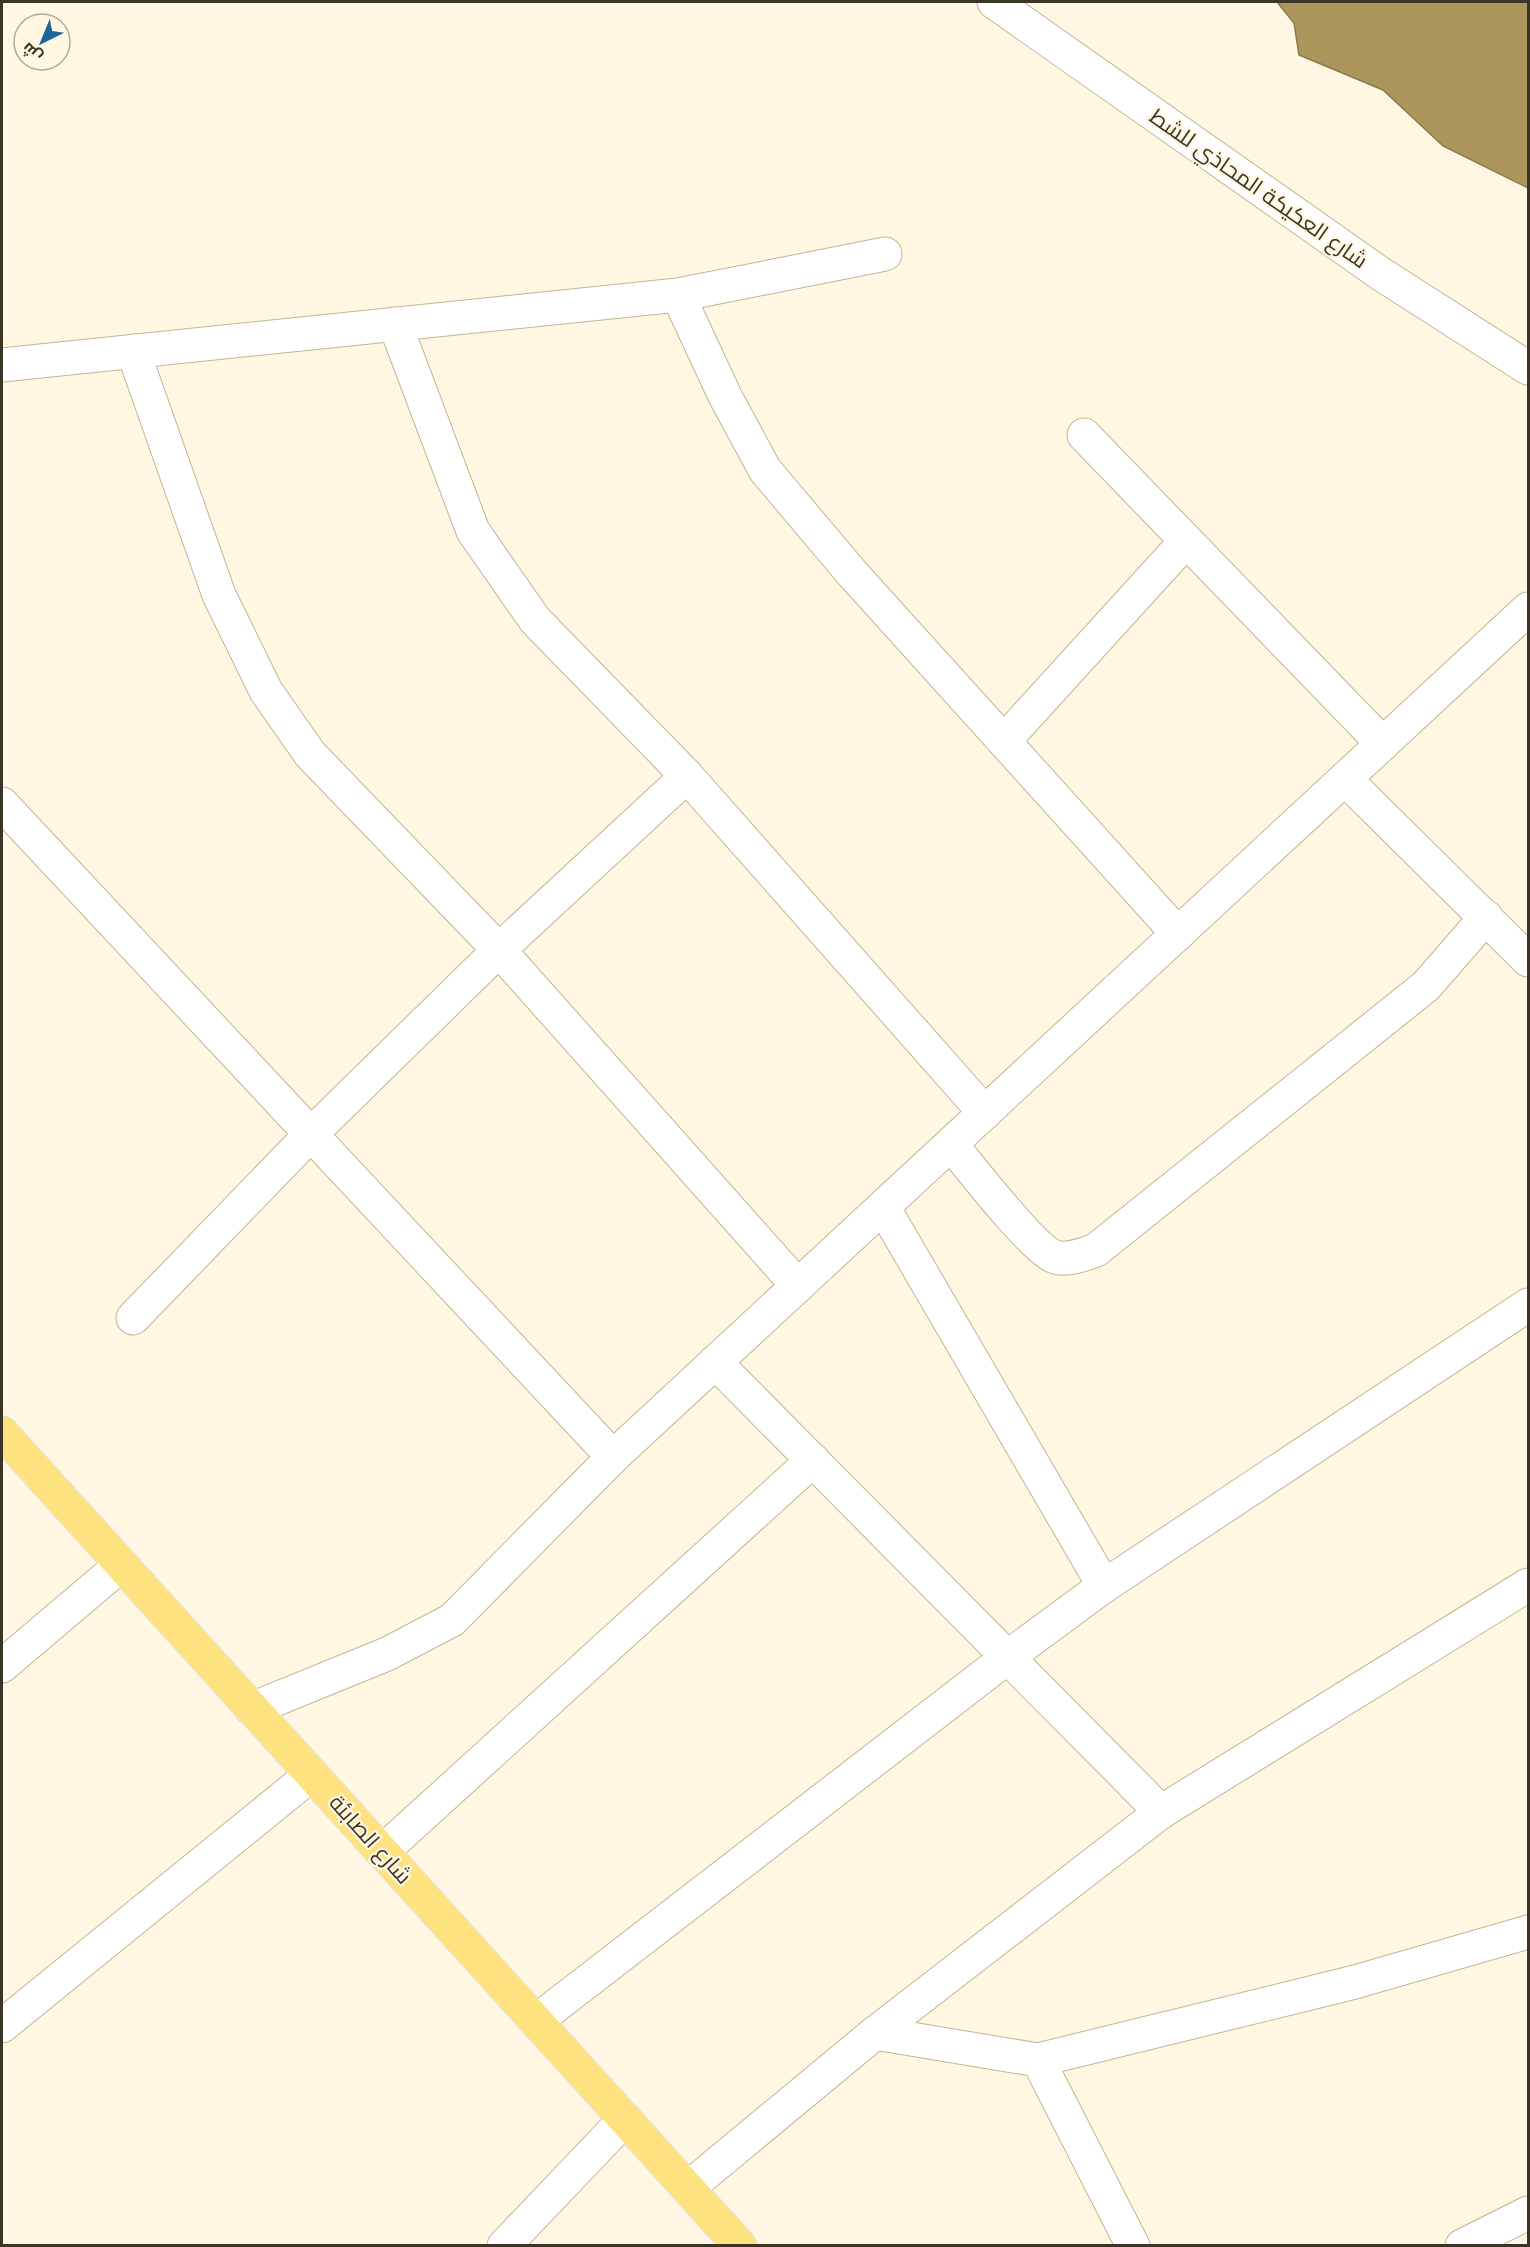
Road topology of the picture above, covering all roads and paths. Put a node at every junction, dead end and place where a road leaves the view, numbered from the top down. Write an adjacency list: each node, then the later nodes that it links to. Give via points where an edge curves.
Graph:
1 (994, 2): 7 (street, شارع العكيكة المحاذي للشط, via 1381,274)
2 (885, 254): 3 (street)
3 (678, 295): 4 (street); 11 (street, via 765,470 851,572)
4 (395, 324): 5 (street); 13 (street, via 473,531 535,620)
5 (133, 351): 6 (street); 18 (street, via 219,596 266,691 310,754)
6 (2, 365)
7 (1528, 368)
8 (1084, 435): 9 (street)
9 (1186, 541): 11 (street); 12 (street)
10 (1528, 609): 12 (street)
11 (1005, 741): 17 (street)
12 (1383, 744): 14 (street)
13 (687, 776): 18 (street); 20 (street)
14 (1345, 779): 16 (street); 17 (street)
15 (2, 804): 21 (street)
16 (1486, 917): 19 (street); 22 (street, via 1426,986 1096,1250 1076,1257 1055,1257 1028,1235)
17 (1178, 934): 20 (street)
18 (499, 950): 21 (street); 24 (street)
19 (1528, 960)
20 (985, 1113): 22 (street)
21 (310, 1136): 26 (street); 29 (street)
22 (951, 1144): 23 (street)
23 (883, 1207): 24 (street); 33 (street)
24 (798, 1286): 27 (street)
25 (1528, 1305): 33 (street)
26 (133, 1318)
27 (716, 1362): 29 (street); 30 (street)
28 (2, 1432): 31 (main road, شارع الصابئة)
29 (613, 1457): 36 (street, via 452,1620 387,1654)
30 (813, 1460): 34 (street); 39 (street)
31 (122, 1564): 35 (street); 36 (main road, شارع الصابئة)
32 (1528, 1585): 38 (street)
33 (1104, 1586): 34 (street)
34 (1009, 1656): 38 (street); 41 (street)
35 (2, 1666)
36 (252, 1709): 37 (main road, شارع الصابئة)
37 (312, 1774): 39 (main road, شارع الصابئة); 42 (street)
38 (1161, 1812): 43 (street)
39 (382, 1852): 41 (main road, شارع الصابئة)
40 (1528, 1932): 44 (street, via 1355,1982)
41 (536, 2021): 45 (main road, شارع الصابئة)
42 (2, 2026)
43 (876, 2033): 44 (street); 46 (street)
44 (1038, 2060): 51 (street)
45 (625, 2119): 46 (main road, شارع الصابئة); 49 (street)
46 (688, 2188): 50 (main road, شارع الصابئة)
47 (1528, 2213): 48 (street)
48 (1479, 2242)
49 (504, 2246)
50 (740, 2246)
51 (1133, 2246)

